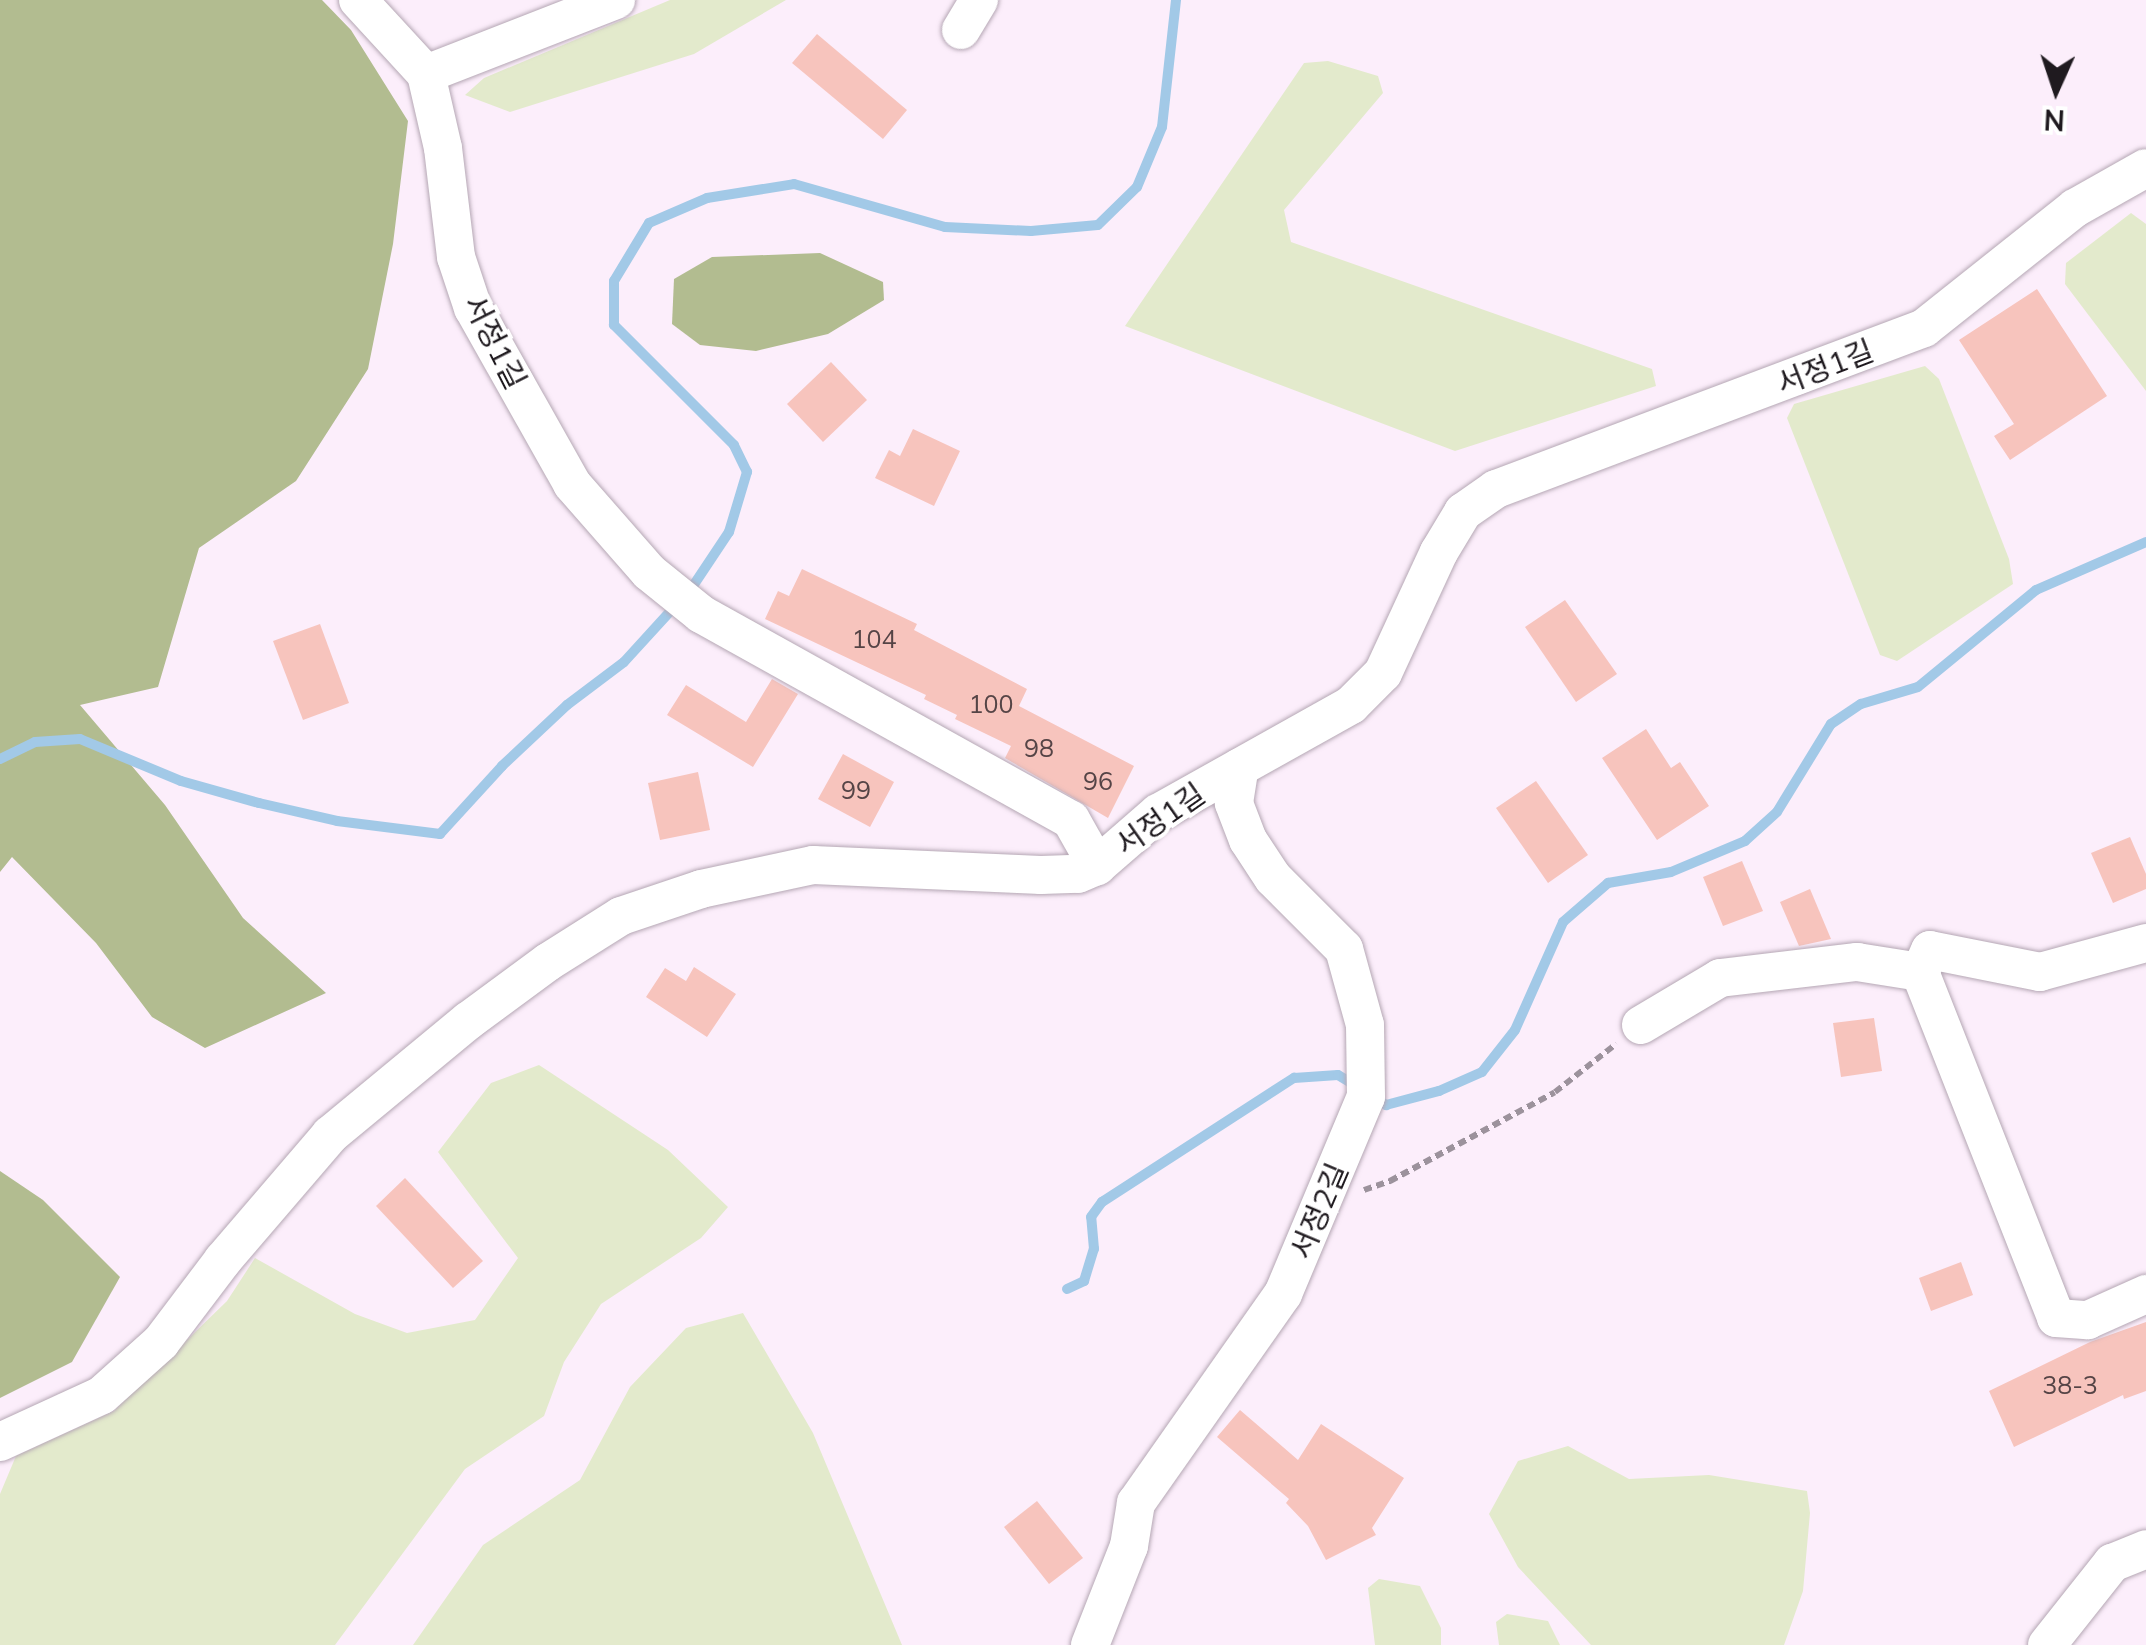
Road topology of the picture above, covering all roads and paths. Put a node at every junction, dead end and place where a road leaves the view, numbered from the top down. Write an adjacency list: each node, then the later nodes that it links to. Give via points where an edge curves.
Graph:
1 (358, 0): 3 (street, 서정1길)
2 (616, 0): 3 (street)
3 (426, 74): 6 (street, 서정1길, via 456,257 473,308 572,484 649,572 702,614 1071,820)
4 (2146, 168): 5 (street, 서정1길, via 2076,208 1924,328 1496,489 1463,512 1438,552 1383,673 1352,705)
5 (1240, 767): 6 (street, 서정1길, via 1158,813); 10 (street, 서정2길, via 1234,803 1248,840 1273,878 1344,949 1365,1025 1366,1097)
6 (1096, 866): 12 (street, via 1078,874 1041,874 813,866 701,889 621,916 468,1021 330,1134 161,1342 102,1396)
7 (2146, 943): 8 (street, via 2040,972 1930,950)
8 (1920, 972): 9 (street, via 1856,962 1720,978); 11 (street, via 2056,1318 2088,1320)
9 (1641, 1025): 10 (path, via 1555,1092 1390,1181)
10 (1326, 1197): 14 (street, 서정2길, via 1283,1294 1136,1503 1129,1546)
11 (2146, 1294)
12 (0, 1442)
13 (2146, 1550): 15 (street, via 2112,1563)
14 (1090, 1645)
15 (2047, 1645)

